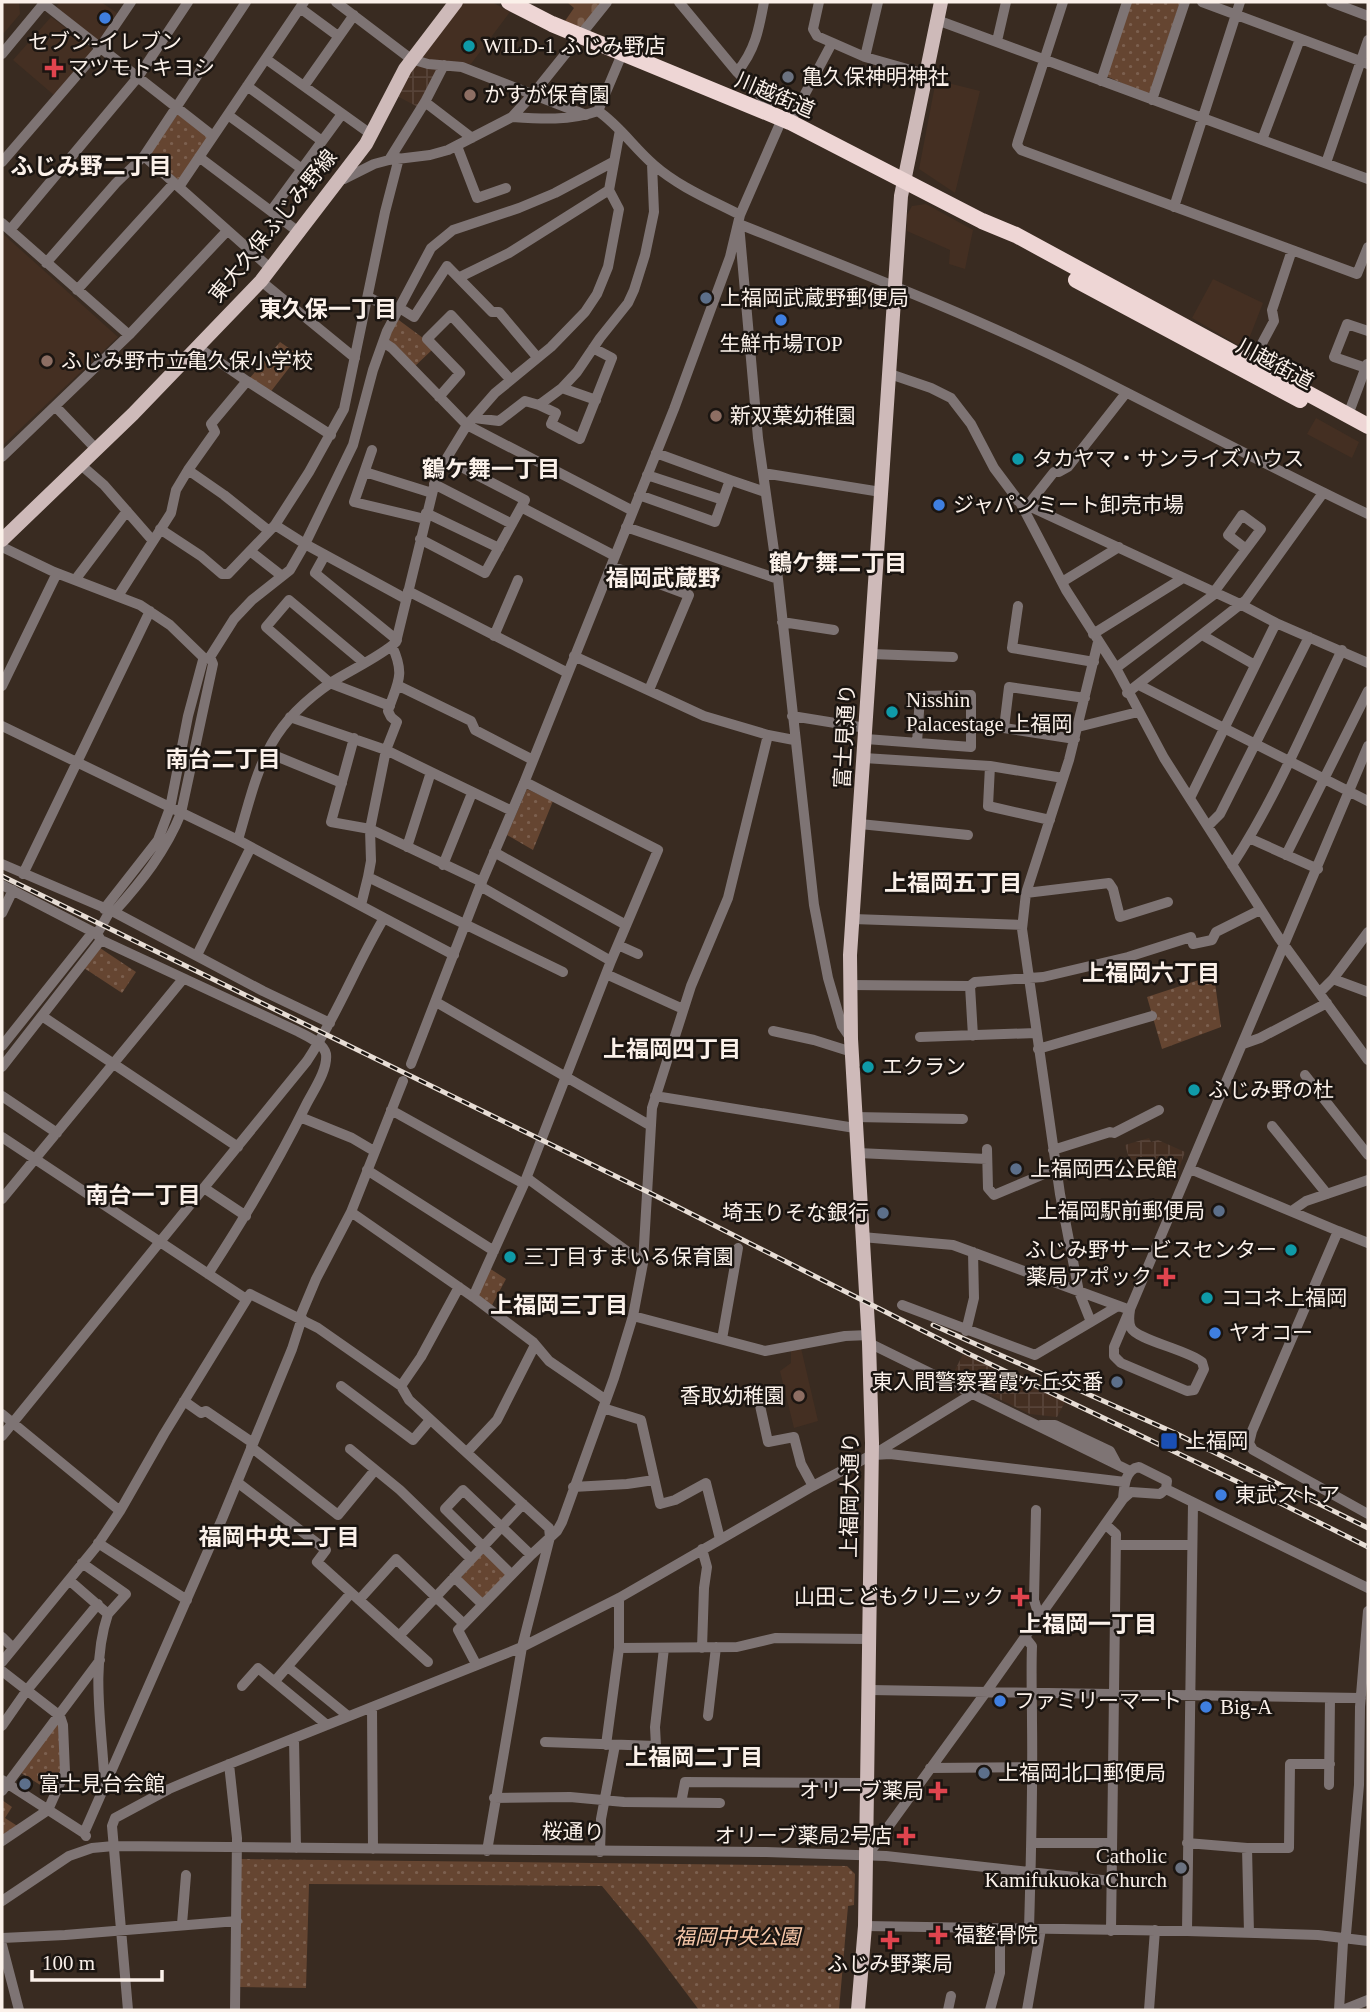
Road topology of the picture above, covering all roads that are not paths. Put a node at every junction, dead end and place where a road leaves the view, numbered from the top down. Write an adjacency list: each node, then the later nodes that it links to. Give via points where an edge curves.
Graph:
1 (44, 2): 32 (street); 33 (street)
2 (131, 2): 32 (street)
3 (188, 2): 43 (street)
4 (246, 2): 50 (street)
5 (336, 2): 22 (street)
6 (456, 2): 37 (main road, 東大久保ふじみ野線)
7 (509, 2): 26 (highway, 川越街道)
8 (607, 2): 26 (street)
9 (678, 2): 41 (street)
10 (764, 2): 41 (street, via 750,57)
11 (819, 2): 31 (street, via 814,34)
12 (878, 2): 35 (street)
13 (941, 2): 25 (main road, 富士見通り)
14 (1006, 2): 30 (street)
15 (1063, 2): 38 (street)
16 (1127, 2): 44 (street)
17 (1185, 2): 48 (street)
18 (1202, 2): 23 (street)
19 (1240, 2): 23 (street)
20 (1331, 2): 24 (street)
21 (302, 5): 27 (street); 36 (street)
22 (354, 15): 27 (street); 37 (street)
23 (1236, 15): 28 (street); 56 (street)
24 (1368, 16)
25 (937, 20): 30 (street); 42 (main road, 富士見通り)
26 (580, 35): 34 (highway, 川越街道); 47 (street)
27 (338, 36): 46 (street)
28 (1300, 39): 39 (street); 62 (street)
29 (1368, 40): 39 (street)
30 (997, 41): 38 (street)
31 (832, 43): 35 (street); 57 (street)
32 (100, 48): 43 (street); 68 (street)
33 (2, 54)
34 (622, 54): 51 (street); 57 (highway, 川越街道)
35 (865, 57): 42 (street)
36 (266, 59): 45 (street); 46 (street)
37 (411, 59): 40 (street); 59 (main road, 東大久保ふじみ野線)
38 (1045, 59): 44 (street); 79 (street, via 1019,148)
39 (1365, 63): 70 (street)
40 (444, 65): 47 (street); 49 (street)
41 (737, 72): 57 (street)
42 (925, 74): 74 (main road, 富士見通り)
43 (138, 77): 50 (street); 83 (street)
44 (1101, 81): 48 (street)
45 (247, 86): 53 (street); 63 (street)
46 (304, 86): 52 (street)
47 (534, 93): 54 (street); 55 (street)
48 (1153, 100): 56 (street)
49 (425, 102): 61 (street); 67 (street)
50 (176, 108): 60 (street); 65 (street)
51 (598, 111): 54 (street); 58 (street)
52 (342, 114): 59 (street); 63 (street)
53 (228, 115): 60 (street); 72 (street)
54 (586, 115): 55 (street)
55 (512, 117): 61 (street)
56 (1203, 117): 62 (street); 79 (street)
57 (782, 119): 74 (highway, 川越街道); 81 (street)
58 (620, 130): 69 (street); 71 (street)
59 (372, 135): 73 (main road, 東大久保ふじみ野線)
60 (213, 136): 66 (street)
61 (472, 138): 64 (street)
62 (1262, 140): 70 (street)
63 (322, 141): 72 (street)
64 (457, 146): 67 (street); 77 (street, via 477,198)
65 (144, 156): 76 (street); 88 (street)
66 (199, 157): 76 (street); 80 (street)
67 (394, 159): 73 (street); 95 (street)
68 (2, 162)
69 (613, 162): 78 (street); 96 (street, via 555,193 441,237)
70 (1326, 163): 75 (street)
71 (652, 164): 81 (street); 101 (street, via 654,212 634,290)
72 (302, 169): 80 (street)
73 (341, 178): 85 (main road, 東大久保ふじみ野線)
74 (902, 179): 82 (highway, 川越街道); 93 (main road, 富士見通り)
75 (1368, 179)
76 (176, 185): 84 (street); 94 (street)
77 (506, 188)
78 (609, 190): 91 (street, via 509,253); 102 (street, via 619,209 608,267 597,294 585,312)
79 (1174, 207): 87 (street)
80 (271, 211): 85 (street)
81 (740, 220): 93 (street); 123 (street, via 706,327); 129 (street)
82 (982, 221): 104 (highway, 川越街道); 119 (highway, 川越街道, via 1064,273)
83 (6, 226): 88 (street)
84 (227, 231): 89 (street); 98 (street)
85 (300, 233): 89 (main road, 東大久保ふじみ野線)
86 (1368, 247): 90 (street)
87 (1292, 250): 90 (street, via 1357,274); 104 (street, via 1272,310 1274,321)
88 (46, 263): 94 (street)
89 (271, 269): 92 (main road, 東大久保ふじみ野線)
90 (1364, 270)
91 (460, 277): 96 (street, via 447,266 414,317); 102 (street, via 492,312 499,312)
92 (261, 281): 100 (main road, 東大久保ふじみ野線); 103 (street)
93 (895, 286): 106 (main road, 富士見通り); 110 (street)
94 (78, 290): 98 (street)
95 (368, 297): 96 (street); 103 (street)
96 (397, 309): 99 (street)
97 (1368, 331): 105 (street, via 1348,324 1334,357)
98 (129, 335): 114 (street)
99 (383, 342): 111 (street); 120 (street)
100 (199, 348): 108 (street); 121 (main road, 東大久保ふじみ野線)
101 (593, 348): 109 (street); 112 (street, via 612,358)
102 (537, 357): 107 (street)
103 (355, 358): 118 (street, via 349,390)
104 (1252, 362): 115 (highway, 川越街道)
105 (1367, 365): 115 (street)
106 (890, 374): 134 (main road, 富士見通り); 138 (street, via 951,398 994,468)
107 (510, 379): 111 (street, via 451,315 427,339 460,373); 116 (street)
108 (247, 381): 118 (street); 127 (street, via 211,424 215,432)
109 (562, 387): 112 (street); 113 (street)
110 (1126, 393): 135 (street); 138 (street, via 1068,467 1054,472)
111 (439, 397): 116 (street)
112 (596, 400): 113 (street, via 580,439 551,424 556,413)
113 (538, 405): 116 (street, via 524,401 499,421)
114 (55, 406): 121 (street); 124 (street)
115 (1348, 415): 117 (highway, 川越街道)
116 (470, 421): 125 (street); 140 (street)
117 (1368, 426)
118 (331, 434): 120 (street); 146 (street)
119 (1368, 437)
120 (353, 445): 151 (street)
121 (97, 450): 126 (main road, 東大久保ふじみ野線)
122 (372, 450): 128 (street)
123 (656, 453): 130 (street); 131 (street)
124 (2, 457)
125 (446, 459): 132 (street); 139 (street, via 525,499)
126 (81, 465): 141 (street); 148 (main road, 東大久保ふじみ野線)
127 (188, 470): 146 (street); 147 (street)
128 (365, 472): 132 (street); 143 (street, via 354,502)
129 (762, 473): 133 (street); 134 (street)
130 (648, 475): 136 (street); 137 (street)
131 (730, 480): 133 (street); 137 (street)
132 (433, 488): 143 (street); 144 (street)
133 (765, 492): 162 (street)
134 (881, 492): 181 (main road, 富士見通り)
135 (1323, 493): 142 (street); 169 (street)
136 (639, 495): 137 (street, via 715,522); 140 (street)
137 (723, 500)
138 (1023, 503): 153 (street); 165 (street)
139 (521, 507): 144 (street); 158 (street)
140 (633, 511): 145 (street)
141 (127, 512): 150 (street); 163 (street)
142 (1368, 514)
143 (426, 516): 149 (street); 154 (street)
144 (512, 524): 154 (street)
145 (626, 527): 158 (street); 162 (street)
146 (272, 528): 151 (street); 156 (street)
147 (160, 529): 150 (street); 156 (street, via 222,574 228,574)
148 (5, 532)
149 (420, 540): 154 (street, via 485,573); 167 (street)
150 (153, 541): 168 (street)
151 (305, 544): 157 (street); 160 (street)
152 (2, 547): 159 (street)
153 (1119, 547): 161 (street); 165 (street)
154 (499, 548)
155 (1246, 549): 166 (street)
156 (250, 551): 160 (street)
157 (325, 555): 167 (street); 179 (street, via 315,573)
158 (613, 561): 182 (street); 195 (street, via 689,595)
159 (57, 573): 163 (street); 193 (street)
160 (282, 576): 183 (street, via 242,610)
161 (1183, 578): 166 (street); 178 (street)
162 (778, 579): 172 (street)
163 (75, 580): 168 (street)
164 (518, 580): 176 (street)
165 (1062, 582): 178 (street)
166 (1215, 592): 169 (street); 189 (street)
167 (407, 595): 176 (street); 179 (street)
168 (118, 596): 171 (street)
169 (1240, 604): 173 (street); 175 (street)
170 (1018, 606): 186 (street, via 1012,648)
171 (150, 611): 183 (street); 219 (street)
172 (782, 622): 174 (street); 201 (street)
173 (1276, 623): 177 (street); 188 (street)
174 (834, 630)
175 (1202, 635): 188 (street); 192 (street)
176 (494, 636): 190 (street)
177 (1309, 637): 180 (street); 212 (street)
178 (1096, 638): 186 (street); 189 (street)
179 (394, 643): 185 (street); 194 (street)
180 (1342, 650): 187 (street); 218 (street)
181 (871, 654): 184 (street); 206 (main road, 富士見通り)
182 (575, 656): 190 (street); 195 (street)
183 (207, 657): 230 (street, via 188,716); 232 (street, via 213,664)
184 (953, 657)
185 (363, 662): 191 (street); 191 (street, via 289,600 266,627)
186 (1094, 662): 198 (street)
187 (1368, 663)
188 (1255, 665): 205 (street)
189 (1116, 668): 197 (street)
190 (568, 673): 217 (street)
191 (330, 683): 199 (street); 202 (street)
192 (1139, 685): 197 (street); 205 (street)
193 (2, 686)
194 (399, 686): 199 (street); 217 (street, via 471,721 475,730)
195 (649, 690): 207 (street, via 704,716)
196 (1368, 691): 223 (street)
197 (1127, 692): 200 (street)
198 (1085, 698): 204 (street); 209 (street, via 1009,687 1004,728)
199 (390, 706): 214 (street, via 388,711 397,722)
200 (1138, 712): 204 (street); 228 (street)
201 (792, 716): 206 (street); 210 (street)
202 (290, 717): 208 (street); 215 (street)
203 (2, 726): 219 (street)
204 (1078, 727): 209 (street)
205 (1223, 728): 212 (street); 228 (street)
206 (866, 734): 211 (street); 216 (main road, 富士見通り)
207 (768, 735): 210 (street); 283 (street, via 728,898)
208 (354, 738): 214 (street); 225 (street)
209 (1075, 739): 222 (street)
210 (794, 740): 294 (street, via 816,917 828,978)
211 (917, 743): 211 (street, via 920,696 971,695 971,747)
212 (1256, 745): 218 (street); 235 (street, via 1220,814)
213 (1368, 746): 226 (street)
214 (386, 750): 221 (street); 236 (street)
215 (266, 752): 225 (street); 239 (street)
216 (864, 758): 220 (street); 234 (main road, 富士見通り)
217 (533, 760): 224 (street)
218 (1289, 761): 223 (street); 238 (street)
219 (78, 762): 230 (street); 248 (street)
220 (990, 766): 222 (street); 233 (street, via 988,806)
221 (431, 772): 227 (street); 241 (street)
222 (1063, 778): 233 (street)
223 (1324, 779): 226 (street); 243 (street)
224 (525, 782): 231 (street); 262 (street, via 658,850)
225 (342, 783): 236 (street, via 331,822)
226 (1349, 792): 229 (street); 247 (street)
227 (472, 793): 231 (street); 245 (street)
228 (1190, 798): 235 (street)
229 (1368, 801)
230 (170, 808): 232 (street); 257 (street, via 158,840)
231 (512, 811): 242 (street)
232 (181, 813): 239 (street); 257 (street, via 157,859)
233 (1050, 820): 253 (street)
234 (860, 824): 237 (street); 260 (main road, 富士見通り)
235 (1208, 826): 246 (street)
236 (370, 829): 241 (street); 249 (street)
237 (968, 835)
238 (1249, 838): 243 (street); 246 (street)
239 (238, 840): 240 (street)
240 (251, 847): 255 (street); 269 (street)
241 (407, 848): 245 (street)
242 (494, 852): 250 (street); 262 (street)
243 (1286, 855): 247 (street)
244 (2, 864): 248 (street)
245 (443, 865): 250 (street)
246 (1232, 865): 256 (street)
247 (1318, 869): 267 (street)
248 (23, 874): 257 (street)
249 (368, 877): 255 (street); 261 (street)
250 (481, 884): 261 (street); 271 (street)
251 (2, 885): 252 (street)
252 (13, 890): 258 (street); 265 (street)
253 (1026, 893): 254 (street, via 1109,883 1120,917); 263 (street)
254 (1168, 902)
255 (361, 905): 259 (street)
256 (1260, 910): 267 (street); 275 (street, via 1216,932 1212,940 1193,944 1191,937 1128,957)
257 (109, 911): 265 (street); 269 (street)
258 (2, 913)
259 (384, 918): 270 (street); 286 (street)
260 (853, 919): 263 (street); 277 (main road, 富士見通り)
261 (466, 923): 270 (street); 272 (street)
262 (626, 925): 266 (street)
263 (1022, 925): 275 (street)
264 (1368, 932): 276 (street)
265 (97, 936): 274 (street); 284 (street); 293 (street)
266 (618, 945): 268 (street); 271 (street)
267 (1284, 945): 280 (street); 292 (street)
268 (638, 954)
269 (197, 955): 286 (street)
270 (454, 955): 281 (street)
271 (611, 961): 273 (street)
272 (563, 972)
273 (606, 974): 283 (street); 301 (street)
274 (183, 979): 291 (street); 297 (street)
275 (1029, 979): 278 (street); 288 (street)
276 (1333, 979): 279 (street); 280 (street)
277 (849, 985): 278 (street); 294 (main road, 富士見通り)
278 (970, 986): 289 (street)
279 (1368, 992)
280 (1319, 993): 282 (street)
281 (436, 1002): 298 (street); 301 (street)
282 (1327, 1003): 292 (street); 296 (street)
283 (683, 1009): 304 (street)
284 (42, 1016): 297 (street); 299 (street)
285 (1152, 1016): 295 (street)
286 (330, 1023): 291 (street)
287 (773, 1031): 294 (street)
288 (1036, 1033): 289 (street); 295 (street)
289 (973, 1036): 290 (street)
290 (920, 1037)
291 (319, 1044): 307 (street, via 326,1053 325,1062); 314 (street)
292 (1243, 1044): 321 (street)
293 (2, 1046)
294 (851, 1046): 309 (main road, 富士見通り)
295 (1038, 1049): 315 (street)
296 (1368, 1060)
297 (113, 1064): 312 (street); 314 (street)
298 (411, 1064)
299 (2, 1066)
300 (1306, 1075): 318 (street)
301 (565, 1078): 310 (street); 324 (street)
302 (403, 1081): 305 (street)
303 (2, 1096): 312 (street)
304 (655, 1096): 309 (street); 310 (street)
305 (391, 1110): 316 (street); 324 (street)
306 (1159, 1110): 315 (street, via 1114,1133)
307 (300, 1117): 316 (street); 330 (street)
308 (963, 1119): 309 (street)
309 (855, 1122): 317 (main road, 富士見通り)
310 (651, 1126): 338 (street)
311 (1272, 1126): 326 (street)
312 (57, 1133): 319 (street)
313 (2, 1137): 319 (street)
314 (238, 1147): 325 (street)
315 (1053, 1150): 320 (street)
316 (374, 1151): 322 (street)
317 (858, 1153): 320 (street, via 987,1154 988,1188 994,1195); 332 (main road, 富士見通り)
318 (1368, 1155)
319 (35, 1159): 327 (street); 333 (street)
320 (1056, 1169): 341 (street)
321 (1190, 1169): 328 (street); 347 (street)
322 (367, 1170): 329 (street); 336 (street)
323 (1368, 1180): 326 (street)
324 (525, 1181): 336 (street); 338 (street)
325 (204, 1188): 330 (street); 333 (street)
326 (1327, 1194): 328 (street)
327 (2, 1199)
328 (1293, 1210): 331 (street)
329 (351, 1212): 340 (street); 349 (street)
330 (246, 1216): 339 (street)
331 (1338, 1231): 334 (street); 383 (street, via 1249,1443 1253,1450)
332 (862, 1237): 337 (street, via 953,1245); 344 (main road, 富士見通り)
333 (161, 1242): 339 (street); 365 (street)
334 (1368, 1243)
335 (738, 1248): 353 (street)
336 (494, 1251): 342 (street)
337 (973, 1252): 341 (street); 351 (street, via 974,1298)
338 (643, 1264): 348 (street)
339 (208, 1274): 343 (street)
340 (459, 1287): 342 (street); 358 (street)
341 (1079, 1292): 346 (street); 350 (street)
342 (473, 1297): 356 (street)
343 (246, 1299): 349 (street, via 250,1294); 360 (street)
344 (867, 1300): 354 (main road, 上福岡大通り)
345 (902, 1305): 351 (street)
346 (1118, 1306): 347 (street); 350 (street)
347 (1130, 1310): 352 (street, via 1129,1324); 355 (street)
348 (633, 1316): 353 (street); 362 (street)
349 (301, 1318): 358 (street); 367 (street)
350 (1091, 1322): 351 (street, via 1035,1355)
351 (966, 1331)
352 (1136, 1333): 355 (street); 355 (street, via 1202,1362 1204,1369 1194,1390 1121,1363 1114,1356)
353 (722, 1339): 354 (street, via 765,1351 845,1336)
354 (869, 1339): 359 (street); 370 (main road, 上福岡大通り)
355 (1117, 1340)
356 (535, 1345): 362 (street); 369 (street, via 497,1420)
357 (341, 1386): 364 (street, via 413,1440)
358 (401, 1386): 364 (street)
359 (972, 1394): 370 (street); 372 (street)
360 (184, 1401): 367 (street, via 201,1413 206,1411); 382 (street)
361 (759, 1401): 375 (street, via 768,1442 794,1437)
362 (604, 1404): 373 (street, via 640,1420); 376 (street)
363 (2, 1414): 365 (street)
364 (430, 1420): 369 (street)
365 (13, 1423): 366 (street); 382 (street)
366 (2, 1436)
367 (252, 1445): 371 (street, via 338,1515); 374 (street)
368 (350, 1449): 371 (street)
369 (467, 1452): 380 (street)
370 (872, 1455): 375 (street); 378 (street); 413 (main road, 上福岡大通り)
371 (375, 1470): 394 (street)
372 (1135, 1470): 377 (street, via 1165,1479); 378 (street); 378 (street, via 1144,1482)
373 (654, 1480): 376 (street); 387 (street, via 660,1504 706,1483)
374 (237, 1482): 400 (street, via 326,1550 317,1562); 403 (street)
375 (813, 1486): 387 (street)
376 (573, 1487): 386 (street, via 562,1522)
377 (1166, 1489): 378 (street, via 1160,1494); 379 (street)
378 (1128, 1490): 384 (street)
379 (1193, 1503): 390 (street); 399 (street)
380 (523, 1504): 385 (street); 386 (street, via 549,1528)
381 (1036, 1510): 408 (street, via 1034,1600)
382 (120, 1511): 388 (street)
383 (1368, 1514)
384 (1105, 1524): 389 (street, via 1115,1532); 408 (street)
385 (502, 1527): 391 (street); 391 (street, via 463,1490 445,1509); 393 (street)
386 (550, 1537): 393 (street); 414 (street)
387 (720, 1539): 392 (street)
388 (98, 1543): 395 (street); 403 (street)
389 (1116, 1545): 390 (street); 434 (street)
390 (1192, 1545): 435 (street)
391 (483, 1547): 394 (street); 396 (street)
392 (702, 1549): 402 (street); 420 (street, via 708,1567)
393 (531, 1555): 396 (street)
394 (471, 1559): 397 (street)
395 (82, 1563): 398 (street); 407 (street, via 126,1594)
396 (511, 1574): 405 (street)
397 (454, 1577): 401 (street); 405 (street)
398 (69, 1580): 404 (street); 417 (street)
399 (1368, 1588)
400 (355, 1596): 401 (street, via 396,1559); 410 (street); 425 (street)
401 (435, 1597): 409 (street); 410 (street)
402 (619, 1598): 414 (street); 418 (street)
403 (187, 1600): 452 (street)
404 (98, 1604): 407 (street); 430 (street)
405 (482, 1604): 409 (street)
406 (1368, 1611): 416 (street)
407 (108, 1614): 421 (street)
408 (1039, 1616): 412 (street)
409 (464, 1624): 424 (street, via 458,1630)
410 (399, 1636): 423 (street)
411 (2, 1637): 417 (street)
412 (1025, 1637): 432 (street); 433 (street, via 1032,1646)
413 (869, 1639): 415 (street, via 775,1638); 431 (main road, 上福岡大通り)
414 (522, 1647): 424 (street); 456 (street)
415 (716, 1647): 420 (street); 441 (street)
416 (1366, 1647): 427 (street)
417 (13, 1648): 422 (street)
418 (619, 1648): 419 (street); 447 (street)
419 (664, 1648): 420 (street); 447 (street, via 656,1746)
420 (702, 1648)
421 (100, 1660): 439 (street); 452 (street)
422 (2, 1662)
423 (428, 1662)
424 (476, 1664): 438 (street)
425 (288, 1667): 428 (street); 440 (street)
426 (2, 1671): 430 (street)
427 (1366, 1672): 437 (street)
428 (275, 1681): 429 (street, via 258,1668); 442 (street)
429 (242, 1686)
430 (27, 1690): 439 (street); 443 (street)
431 (870, 1690): 432 (street); 453 (main road, 上福岡大通り)
432 (986, 1692): 433 (street); 451 (street)
433 (1031, 1693): 434 (street); 450 (street)
434 (1115, 1695): 435 (street); 464 (street)
435 (1190, 1695): 436 (street); 465 (street)
436 (1330, 1698): 437 (street); 449 (street)
437 (1363, 1704): 446 (street)
438 (372, 1707): 440 (street); 471 (street)
439 (58, 1714): 454 (street); 460 (street, via 63,1725 65,1772)
440 (348, 1716): 442 (street)
441 (708, 1716)
442 (327, 1725): 444 (street)
443 (2, 1727)
444 (294, 1738): 448 (street); 469 (street)
445 (545, 1742): 447 (street)
446 (1364, 1744): 491 (street)
447 (610, 1745): 457 (street)
448 (229, 1764): 466 (street, via 115,1818); 468 (street)
449 (1330, 1764): 455 (street); 470 (street, via 1290,1764 1289,1848)
450 (1031, 1767): 451 (street); 463 (street)
451 (930, 1768): 474 (street)
452 (108, 1781): 461 (street)
453 (869, 1783): 458 (street, via 685,1782); 474 (main road, 上福岡大通り)
454 (4, 1784): 460 (street)
455 (1329, 1785)
456 (494, 1798): 457 (street); 472 (street)
457 (605, 1801): 458 (street); 473 (street)
458 (681, 1803): 459 (street)
459 (720, 1803)
460 (48, 1810): 461 (street); 462 (street)
461 (84, 1832): 467 (street)
462 (2, 1841)
463 (1032, 1843): 464 (street); 475 (street)
464 (1112, 1843): 477 (street)
465 (1187, 1843): 470 (street); 488 (street)
466 (114, 1846): 467 (street, 桜通り); 468 (street, 桜通り); 485 (street)
467 (92, 1848): 478 (street, 桜通り, via 69,1856)
468 (237, 1848): 469 (street, 桜通り); 479 (street)
469 (296, 1848): 471 (street, 桜通り)
470 (1247, 1848): 489 (street)
471 (373, 1849): 472 (street, 桜通り)
472 (487, 1851): 473 (street, 桜通り)
473 (600, 1852): 474 (street, 桜通り)
474 (867, 1856): 475 (street, 桜通り); 481 (main road, 上福岡大通り)
475 (1031, 1872): 477 (street, 桜通り); 483 (street)
476 (186, 1875): 480 (street)
477 (1111, 1881): 487 (street)
478 (2, 1901)
479 (237, 1921): 480 (street); 498 (street)
480 (182, 1924): 485 (street)
481 (865, 1926): 482 (street); 499 (main road, 上福岡大通り)
482 (1000, 1929): 483 (street); 501 (street, via 1000,1973)
483 (1029, 1929): 484 (street)
484 (1041, 1929): 487 (street); 502 (street)
485 (121, 1930): 490 (street); 497 (street)
486 (1155, 1930): 487 (street); 488 (street); 503 (street)
487 (1111, 1931)
488 (1187, 1931): 489 (street)
489 (1249, 1933): 491 (street)
490 (2, 1937)
491 (1344, 1938): 492 (street); 504 (street)
492 (1368, 1941)
493 (2, 1945): 496 (street)
494 (951, 1996): 500 (street)
495 (1368, 2000): 504 (street)
496 (19, 2010)
497 (128, 2010)
498 (235, 2010)
499 (858, 2010)
500 (948, 2010)
501 (990, 2010)
502 (1027, 2010)
503 (1149, 2010)
504 (1341, 2010)

